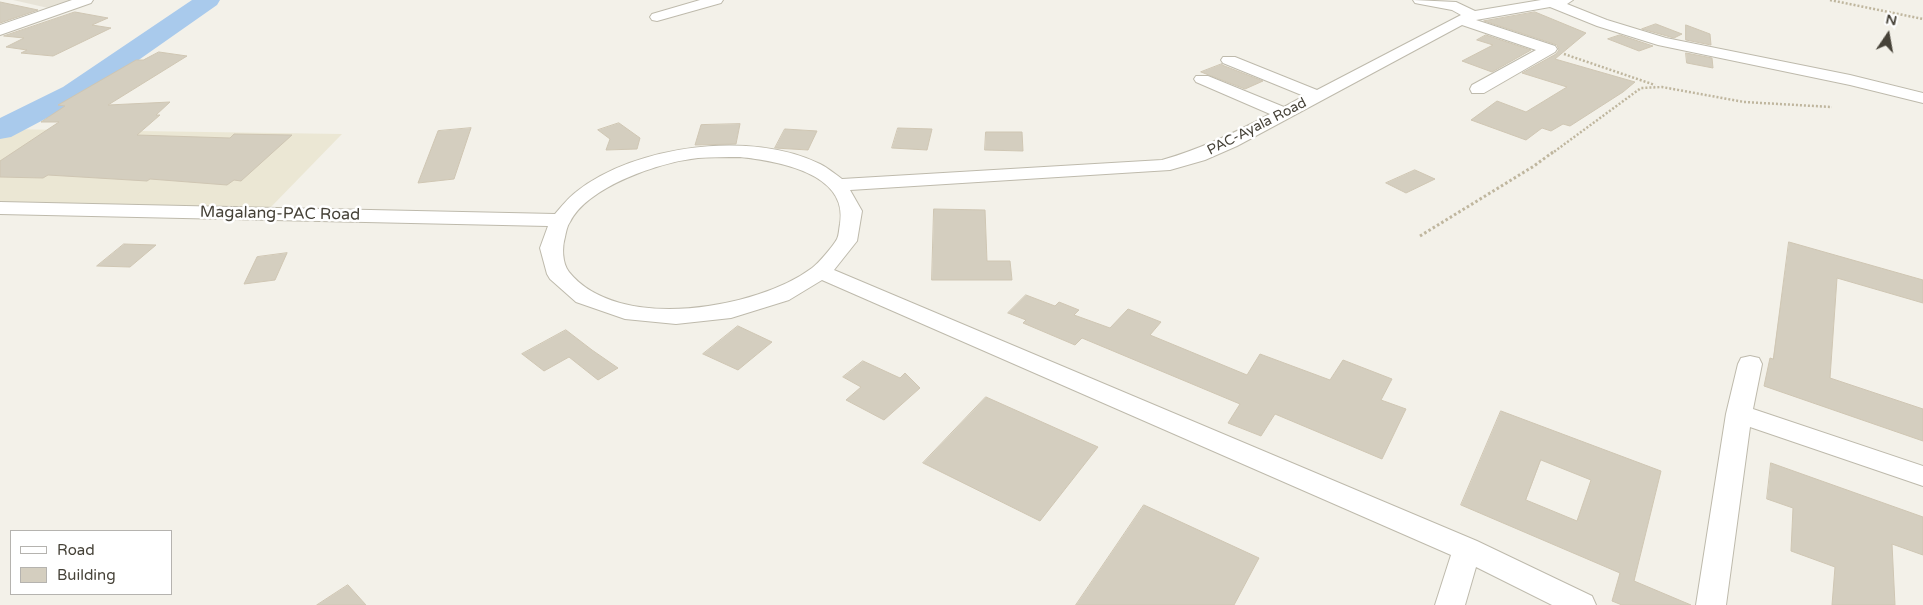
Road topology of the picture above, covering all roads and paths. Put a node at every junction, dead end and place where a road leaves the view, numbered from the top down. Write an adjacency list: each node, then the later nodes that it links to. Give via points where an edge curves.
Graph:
1 (86, 0): 9 (street)
2 (716, 0): 7 (street)
3 (1420, 0): 6 (street)
4 (1830, 0): 8 (path)
5 (1558, 1): 6 (street, PAC-Ayala Road); 17 (street, via 1602,23 1663,42)
6 (1460, 11): 10 (street); 16 (street, PAC-Ayala Road)
7 (657, 17)
8 (1923, 19)
9 (0, 30)
10 (1549, 49): 14 (path); 15 (street)
11 (1229, 60): 13 (street)
12 (1202, 79): 18 (street)
13 (1286, 84): 16 (street); 18 (street)
14 (1662, 87): 19 (path, via 1744,102); 24 (path, via 1641,88 1534,166)
15 (1478, 89)
16 (1318, 96): 20 (street, PAC-Ayala Road)
17 (1923, 98)
18 (1251, 99): 20 (street)
19 (1832, 107)
20 (1285, 114): 21 (street, PAC-Ayala Road, via 1231,142 1163,166)
21 (838, 185): 23 (street, via 813,168 780,156 740,151 697,153 654,161 614,176 582,196); 25 (street, via 852,211 847,241)
22 (0, 208): 23 (street, Magalang-PAC Road)
23 (560, 220): 25 (street, via 551,248 558,274 584,297 625,312 676,317 731,310 781,295)
24 (1420, 236)
25 (821, 272): 29 (street)
26 (1750, 364): 27 (street)
27 (1739, 414): 28 (street); 32 (street)
28 (1923, 476)
29 (1467, 549): 30 (street); 31 (street)
30 (1450, 605)
31 (1581, 605)
32 (1712, 605)

